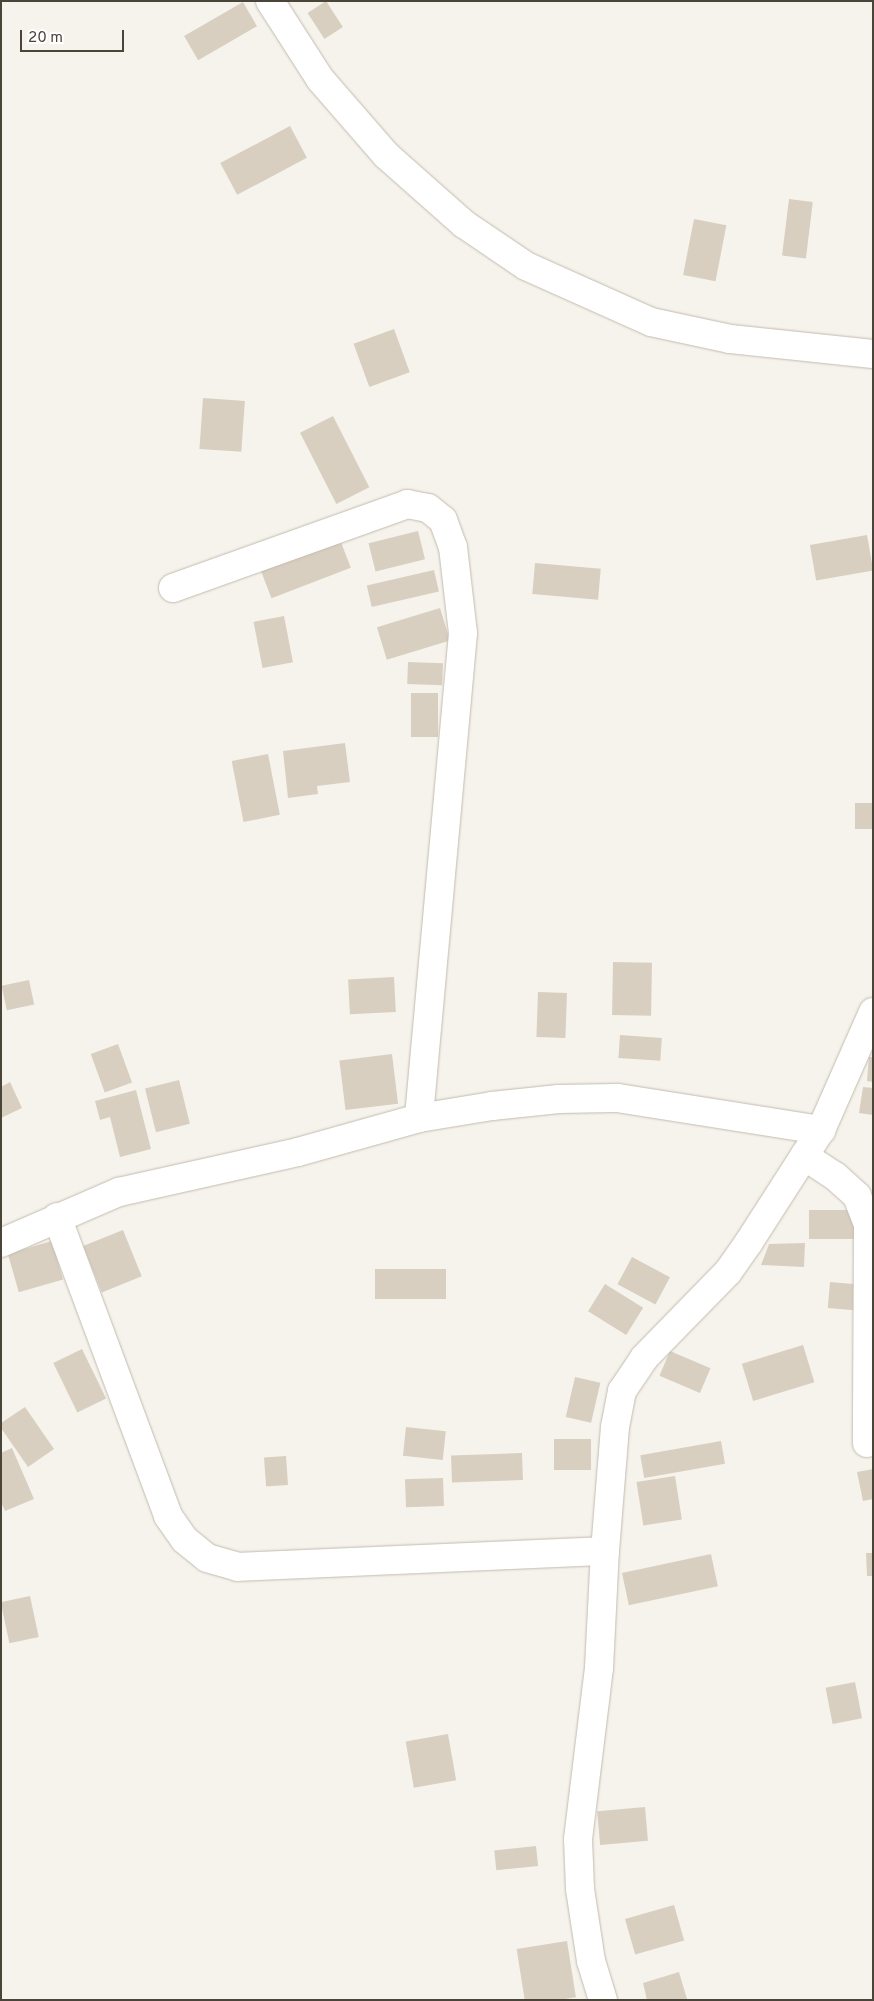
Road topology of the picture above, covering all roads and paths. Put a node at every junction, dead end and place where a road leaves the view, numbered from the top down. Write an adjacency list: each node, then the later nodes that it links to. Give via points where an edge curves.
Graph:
1 (270, 1): 2 (street, via 320,79 386,155 464,224 526,266 651,322 730,339)
2 (873, 354)
3 (173, 588): 5 (street, via 407,504 428,508 443,520 452,547 463,634)
4 (873, 1012): 6 (street)
5 (419, 1118): 6 (street, via 559,1099 618,1098); 8 (street, via 298,1152 118,1192)
6 (821, 1130): 7 (street)
7 (804, 1156): 10 (street, via 835,1176 857,1196 868,1224); 11 (street, via 728,1272 644,1358 622,1391 615,1427)
8 (57, 1218): 9 (street); 11 (street, via 168,1516 185,1540 207,1558 238,1567)
9 (1, 1243)
10 (867, 1443)
11 (604, 1551): 12 (street, via 599,1668 578,1839 580,1889 591,1961)
12 (603, 2000)

